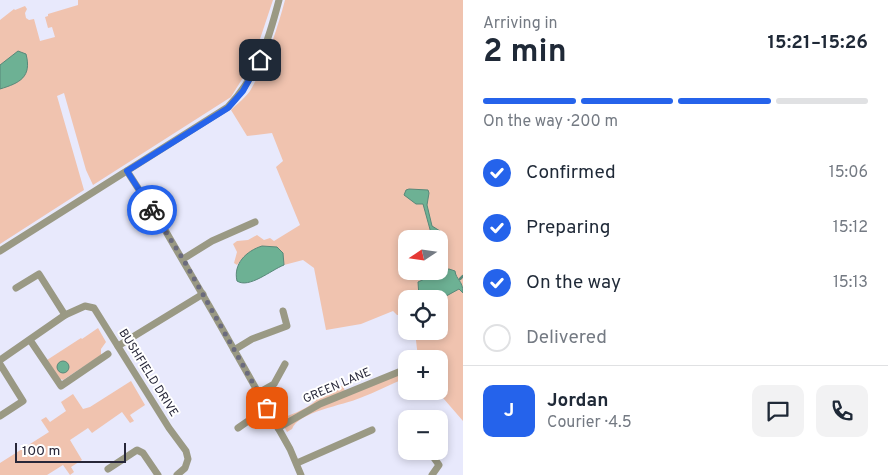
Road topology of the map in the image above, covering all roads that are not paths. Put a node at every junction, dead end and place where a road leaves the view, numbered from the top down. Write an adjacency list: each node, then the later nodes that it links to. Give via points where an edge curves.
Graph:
1 (279, 0): 2 (street, via 256,69 228,108)
2 (127, 171): 4 (street); 5 (street)
3 (255, 222): 5 (street, via 212,241)
4 (0, 251)
5 (183, 259): 7 (street)
6 (16, 288): 9 (street, via 39,274)
7 (202, 294): 11 (street); 12 (street)
8 (283, 311): 12 (street, via 287,326 252,339)
9 (65, 315): 10 (street, BUSHFIELD DRIVE); 11 (street, BUSHFIELD DRIVE, via 85,306 94,308)
10 (30, 340): 13 (street, via 61,386); 14 (street, BUSHFIELD DRIVE)
11 (118, 346): 28 (street, BUSHFIELD DRIVE, via 186,451 185,468)
12 (234, 350): 18 (street)
13 (108, 354)
14 (0, 360)
15 (0, 364): 20 (street, via 23,401)
16 (285, 364): 18 (street, via 274,384)
17 (398, 372): 22 (street, GREEN LANE, via 320,404)
18 (258, 393): 19 (street)
19 (267, 408): 21 (street); 22 (street)
20 (0, 416)
21 (238, 428)
22 (278, 428): 25 (street)
23 (372, 430): 25 (street)
24 (436, 460): 30 (street, via 439,464)
25 (297, 463): 29 (street)
26 (108, 469): 27 (street, via 137,450 144,452)
27 (158, 475)
28 (177, 475)
29 (301, 475)
30 (432, 475)

